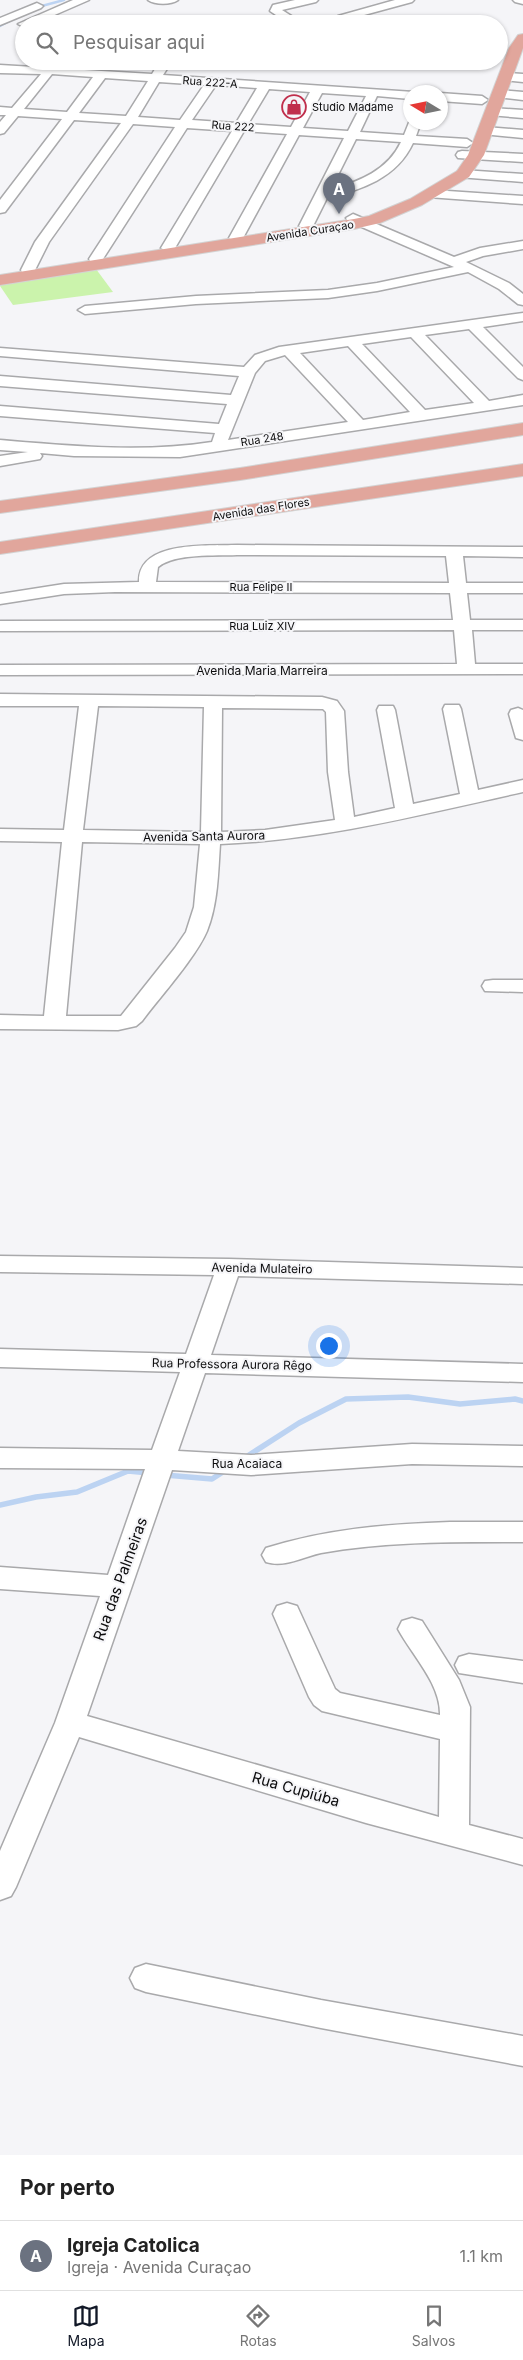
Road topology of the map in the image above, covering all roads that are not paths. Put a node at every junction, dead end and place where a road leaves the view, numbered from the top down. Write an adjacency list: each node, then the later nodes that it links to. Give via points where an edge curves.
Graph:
1 (52, 0): 7 (street)
2 (83, 0): 8 (street)
3 (154, 0): 4 (street)
4 (172, 0)
5 (312, 0): 9 (street, via 277,7 276,12)
6 (408, 0): 10 (street)
7 (24, 15)
8 (46, 15)
9 (282, 15)
10 (353, 15)
11 (15, 20): 13 (street)
12 (15, 25): 13 (street)
13 (2, 27)
14 (523, 27): 15 (main road, Avenida Curaçao)
15 (516, 42): 16 (main road, Avenida Curaçao)
16 (508, 60)
17 (27, 70): 21 (street, Rua 222-A)
18 (160, 70): 24 (street)
19 (502, 70): 34 (main road, Avenida Curaçao)
20 (507, 70): 23 (main road, Avenida Curaçao)
21 (49, 71): 22 (street, Rua 222-A); 36 (street)
22 (101, 74): 24 (street, Rua 222-A); 39 (street)
23 (506, 77): 25 (street); 30 (main road, Avenida Curaçao)
24 (155, 78): 26 (street, Rua 222-A); 40 (street)
25 (523, 78)
26 (212, 82): 27 (street, Rua 222-A); 41 (street)
27 (265, 85): 28 (street, Rua 222-A); 42 (street)
28 (318, 89): 29 (street, Rua 222-A); 45 (street)
29 (373, 93): 31 (street, Rua 222-A); 47 (street)
30 (500, 94): 32 (street); 37 (main road, Avenida Curaçao)
31 (403, 95)
32 (523, 96)
33 (448, 98): 34 (street)
34 (482, 100): 50 (main road, Avenida Curaçao)
35 (0, 111): 36 (street, Rua 222)
36 (15, 112): 39 (street, Rua 222); 43 (street)
37 (493, 112): 38 (street); 46 (main road, Avenida Curaçao)
38 (523, 114)
39 (70, 115): 40 (street, Rua 222); 58 (street)
40 (130, 119): 41 (street, Rua 222); 67 (street, via 42,242)
41 (184, 123): 42 (street, Rua 222); 64 (street)
42 (240, 127): 45 (street, Rua 222); 63 (street)
43 (0, 130)
44 (412, 130): 49 (street)
45 (295, 131): 47 (street, Rua 222); 61 (street)
46 (486, 131): 48 (street); 50 (main road, Avenida Curaçao)
47 (351, 134): 49 (street, Rua 222); 56 (street)
48 (523, 134)
49 (408, 138): 50 (street, Rua 222); 56 (street, via 402,153 378,176)
50 (470, 151): 51 (street); 52 (street); 53 (main road, Avenida Curaçao); 59 (main road, Avenida Curaçao, via 420,193)
51 (523, 154)
52 (523, 158)
53 (462, 174): 54 (street); 55 (main road, Avenida Curaçao)
54 (523, 178)
55 (433, 194): 57 (street); 59 (main road, Avenida Curaçao, via 400,209)
56 (320, 196): 60 (street)
57 (523, 200)
58 (0, 209)
59 (358, 220): 60 (main road, Avenida Curaçao); 65 (street); 67 (main road, Avenida Curaçao)
60 (306, 226): 61 (main road, Avenida Curaçao)
61 (236, 238): 63 (main road, Avenida Curaçao)
62 (523, 245): 65 (street, via 480,252)
63 (168, 248): 64 (main road, Avenida Curaçao)
64 (96, 259): 67 (main road, Avenida Curaçao)
65 (452, 262): 66 (street)
66 (468, 268): 70 (street, via 504,286); 71 (street, via 328,294 196,300)
67 (29, 273): 68 (main road, Avenida Curaçao); 69 (main road, Avenida Curaçao)
68 (0, 274)
69 (0, 280)
70 (523, 301)
71 (85, 310)
72 (523, 317): 73 (street)
73 (472, 324): 74 (street); 79 (street)
74 (416, 333): 75 (street); 83 (street)
75 (352, 342): 76 (street); 85 (street)
76 (289, 350): 78 (street, via 260,358); 86 (street)
77 (0, 352): 78 (street)
78 (248, 372): 81 (street)
79 (523, 375)
80 (0, 381): 81 (street)
81 (237, 400): 87 (street)
82 (523, 400): 83 (street, Rua 248)
83 (485, 405): 85 (street, Rua 248)
84 (0, 411): 87 (street)
85 (420, 414): 86 (street, Rua 248)
86 (358, 424): 90 (street, Rua 248)
87 (225, 428): 90 (street)
88 (523, 429): 94 (main road, via 240,474)
89 (0, 444): 91 (street, Rua 248)
90 (218, 446): 91 (street, Rua 248, via 162,453)
91 (74, 451): 92 (street)
92 (0, 461)
93 (523, 470): 95 (main road, Avenida das Flores)
94 (0, 507)
95 (0, 548)
96 (454, 551): 97 (street); 98 (street, via 184,554 156,560 147,575); 99 (street)
97 (523, 552)
98 (148, 587): 99 (street, Rua Felipe II); 101 (street, Rua Felipe II, via 64,589)
99 (459, 588): 100 (street, Rua Felipe II); 103 (street)
100 (523, 588)
101 (0, 599)
102 (0, 626): 103 (street, Rua Luiz XIV)
103 (461, 626): 104 (street, Rua Luiz XIV); 105 (street)
104 (523, 626)
105 (467, 669): 106 (street, Avenida Maria Marreira); 107 (street, Avenida Maria Marreira)
106 (523, 669)
107 (0, 670)
108 (0, 700): 109 (street)
109 (89, 701): 110 (street); 120 (street)
110 (213, 703): 118 (street, via 330,705 335,711); 121 (street)
111 (452, 709): 116 (street)
112 (386, 710): 117 (street)
113 (518, 714): 114 (street)
114 (523, 734)
115 (523, 786): 116 (street, Avenida Santa Aurora)
116 (470, 796): 117 (street, Avenida Santa Aurora)
117 (405, 811): 118 (street, Avenida Santa Aurora)
118 (345, 825): 121 (street, Avenida Santa Aurora, via 290,834)
119 (0, 835): 120 (street, Avenida Santa Aurora)
120 (73, 836): 121 (street, Avenida Santa Aurora); 125 (street)
121 (211, 838): 125 (street, via 204,907 196,932 138,1012 128,1021)
122 (493, 986): 123 (street)
123 (523, 986)
124 (0, 1022): 125 (street)
125 (54, 1023)
126 (0, 1264): 127 (street, Avenida Mulateiro)
127 (229, 1267): 128 (street, Avenida Mulateiro); 130 (street, Rua das Palmeiras)
128 (523, 1276)
129 (0, 1358): 130 (street, Rua Professora Aurora Rêgo)
130 (196, 1363): 131 (street, Rua Professora Aurora Rêgo); 134 (street, Rua das Palmeiras)
131 (523, 1373)
132 (523, 1456): 134 (street, Rua Acaiaca, via 412,1454 251,1465)
133 (0, 1458): 134 (street, Rua Acaiaca)
134 (163, 1460): 138 (street, Rua das Palmeiras)
135 (523, 1532): 136 (street, via 375,1536 326,1542)
136 (276, 1555)
137 (0, 1578): 138 (street)
138 (117, 1586): 143 (street, Rua das Palmeiras)
139 (287, 1614): 144 (street, via 324,1697 332,1703)
140 (412, 1629): 144 (street, via 448,1688 455,1707)
141 (468, 1665): 142 (street)
142 (523, 1672)
143 (70, 1723): 145 (street, Rua Cupiúba); 147 (street, Rua das Palmeiras)
144 (454, 1730): 145 (street)
145 (454, 1834): 146 (street, Rua Cupiúba)
146 (523, 1852)
147 (0, 1887)
148 (146, 1978): 149 (street)
149 (523, 2051)

